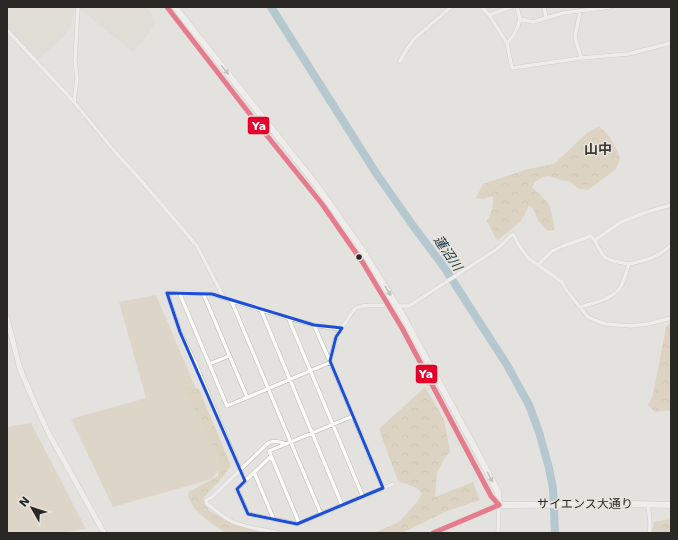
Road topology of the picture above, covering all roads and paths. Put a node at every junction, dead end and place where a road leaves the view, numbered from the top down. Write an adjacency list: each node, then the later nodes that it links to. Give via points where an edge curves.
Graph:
1 (78, 7): 19 (street)
2 (167, 7): 29 (main road, via 321,202)
3 (175, 7): 30 (main road, one-way to 30, via 315,183 364,251)
4 (451, 7): 18 (street, via 414,39)
5 (482, 7): 11 (street)
6 (511, 7): 11 (street)
7 (517, 7): 13 (street)
8 (544, 7): 12 (street)
9 (610, 7): 10 (street)
10 (580, 11): 12 (street); 17 (street, via 575,37)
11 (489, 15): 15 (street)
12 (546, 18): 13 (street, via 533,22)
13 (520, 19): 15 (street, via 514,36)
14 (7, 30): 19 (street)
15 (507, 43): 17 (street, via 512,68)
16 (671, 43): 17 (street, via 628,54)
17 (581, 58)
18 (400, 61)
19 (74, 102): 27 (street, via 197,246)
20 (671, 205): 21 (street, via 621,222)
21 (595, 240): 23 (street, via 591,236 563,246 552,251); 24 (street, via 607,259)
22 (671, 245): 24 (street, via 656,256)
23 (539, 264): 30 (street, via 528,258 513,234 497,249 409,306); 31 (street, via 562,282)
24 (629, 264): 31 (street, via 620,287 613,295)
25 (179, 292): 26 (street); 40 (street); 51 (street, via 167,293 180,332)
26 (203, 293): 27 (street); 38 (street)
27 (224, 298): 28 (street)
28 (232, 300): 32 (street); 43 (street)
29 (389, 306): 30 (street); 37 (street, via 358,307); 58 (main road, via 491,496)
30 (397, 306): 58 (main road, one-way to 58, via 498,492)
31 (580, 307): 35 (street, via 588,317 612,324 631,326)
32 (261, 310): 34 (street); 42 (street)
33 (7, 318): 63 (street, via 20,370 35,404)
34 (288, 318): 36 (street); 41 (street)
35 (671, 318)
36 (314, 325): 37 (street); 39 (street)
37 (342, 328): 39 (street, via 336,336)
38 (230, 356): 40 (street); 44 (street)
39 (331, 361): 41 (street); 45 (street)
40 (209, 364): 44 (street, via 227,406)
41 (310, 371): 42 (street); 46 (street)
42 (290, 379): 43 (street); 47 (street)
43 (268, 388): 44 (street); 48 (street)
44 (247, 397)
45 (353, 416): 46 (street); 54 (street)
46 (332, 424): 47 (street); 55 (street)
47 (312, 433): 48 (street); 57 (street)
48 (291, 442): 49 (street); 60 (street)
49 (286, 444): 50 (street, via 269,451); 51 (street, via 277,441 268,443)
50 (271, 456): 52 (street); 62 (street)
51 (240, 470): 64 (street, via 206,500 207,504 233,521)
52 (254, 472): 61 (street); 61 (street, via 237,488 248,514)
53 (393, 484): 54 (street)
54 (383, 488): 55 (street)
55 (363, 497): 57 (street)
56 (647, 504): 58 (main road, サイエンス大通り); 59 (main road, サイエンス大通り); 67 (street)
57 (342, 505): 60 (street)
58 (499, 505): 65 (street); 66 (street)
59 (671, 505)
60 (321, 514): 62 (street)
61 (274, 520): 62 (street)
62 (299, 523)
63 (104, 533)
64 (280, 533)
65 (433, 533)
66 (498, 533)
67 (649, 533)

